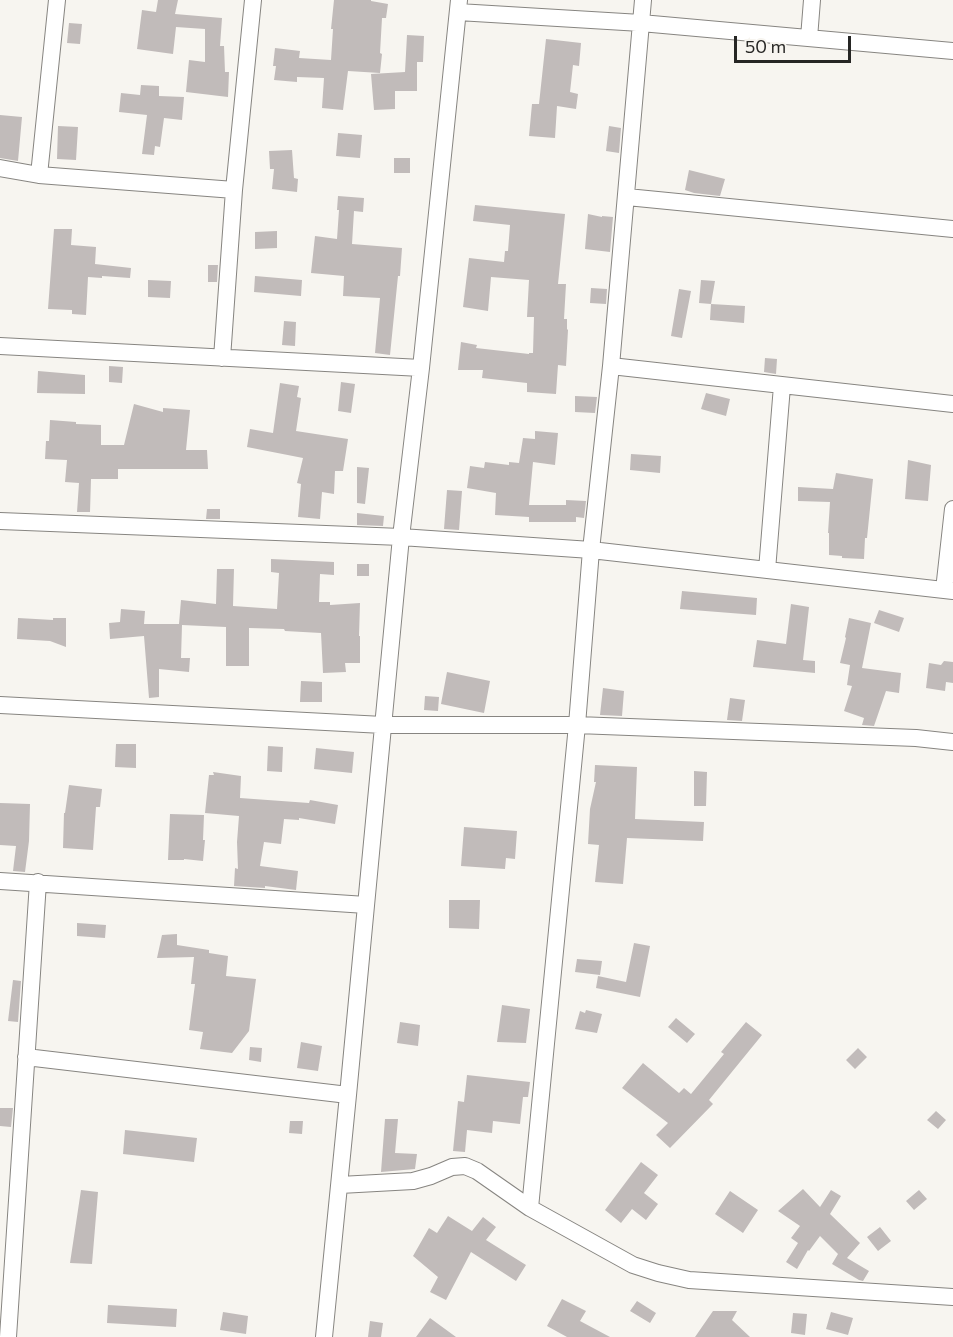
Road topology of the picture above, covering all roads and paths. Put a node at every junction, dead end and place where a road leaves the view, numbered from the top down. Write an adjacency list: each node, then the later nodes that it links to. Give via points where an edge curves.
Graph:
1 (57, 0): 10 (street)
2 (253, 0): 11 (street)
3 (644, 0): 6 (street)
4 (812, 0): 7 (street)
5 (459, 6): 6 (street); 17 (street)
6 (641, 23): 7 (street); 12 (street)
7 (809, 38): 8 (street)
8 (953, 51)
9 (0, 168): 10 (street)
10 (39, 175): 11 (street)
11 (234, 190): 15 (street)
12 (627, 197): 13 (street); 16 (street)
13 (953, 229)
14 (0, 346): 15 (street)
15 (222, 358): 17 (street)
16 (611, 366): 18 (street); 23 (street)
17 (421, 368): 22 (street)
18 (782, 386): 19 (street); 24 (street)
19 (953, 404)
20 (953, 509): 25 (street)
21 (0, 521): 22 (street)
22 (401, 537): 23 (street); 27 (street)
23 (591, 550): 24 (street); 28 (street)
24 (767, 570): 25 (street)
25 (948, 591)
26 (0, 705): 27 (street)
27 (384, 725): 28 (street); 32 (street)
28 (577, 725): 29 (street); 36 (street)
29 (953, 742)
30 (0, 881): 31 (street)
31 (38, 882): 32 (street); 33 (street)
32 (366, 905): 34 (street)
33 (26, 1057): 34 (street); 38 (street)
34 (348, 1095): 35 (street)
35 (340, 1185): 36 (street, via 413,1181 465,1166); 39 (street)
36 (530, 1208): 37 (street, via 633,1265 689,1280)
37 (953, 1297)
38 (8, 1337)
39 (324, 1337)

